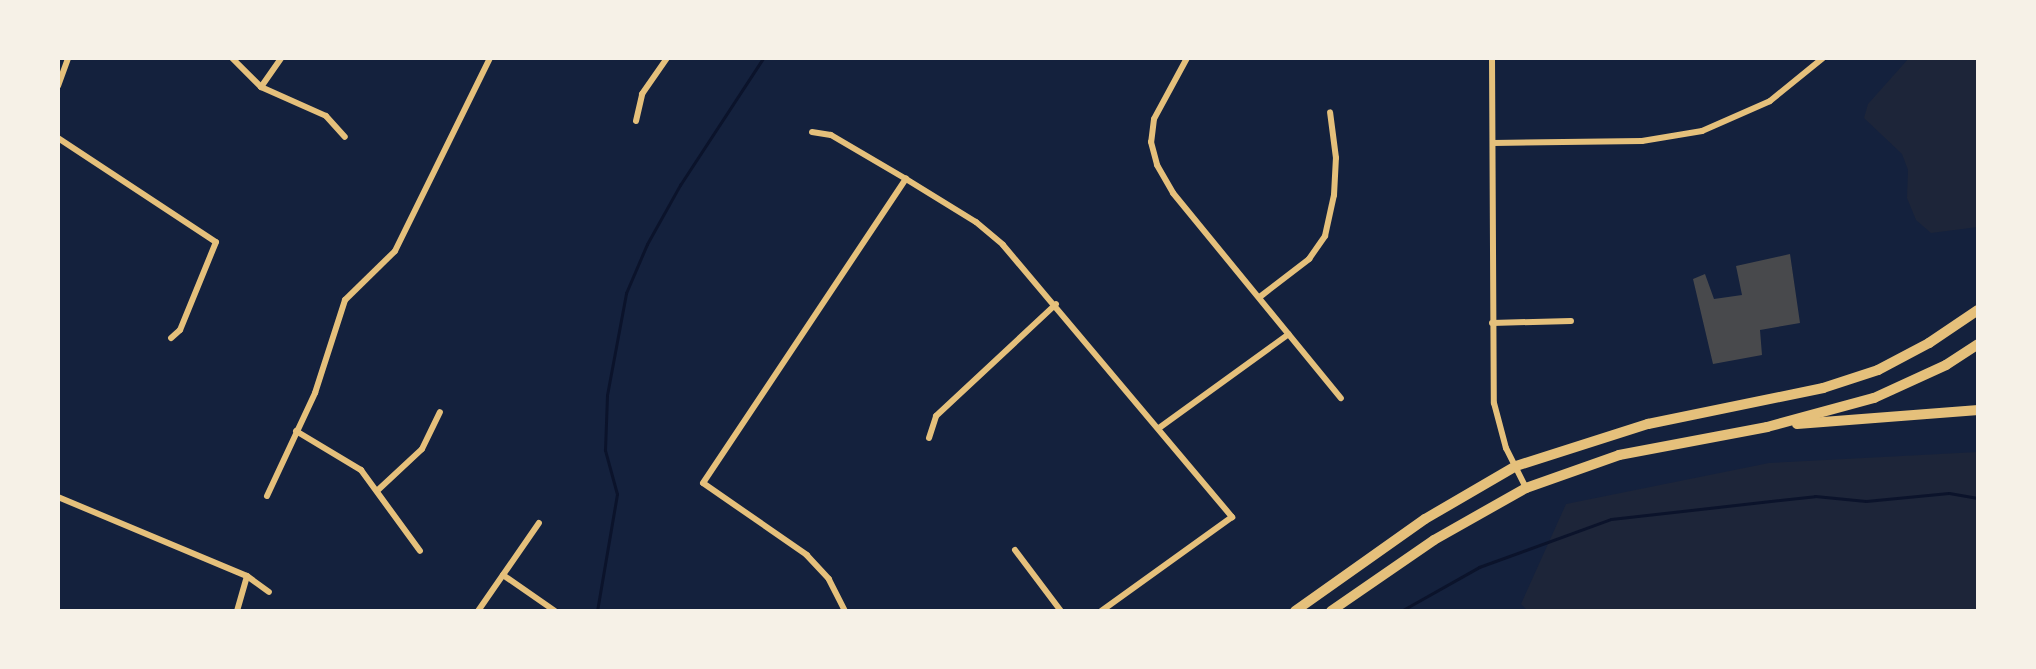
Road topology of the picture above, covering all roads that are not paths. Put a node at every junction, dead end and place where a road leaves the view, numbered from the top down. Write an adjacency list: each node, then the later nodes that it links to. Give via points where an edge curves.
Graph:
1 (68, 58): 9 (street)
2 (232, 58): 10 (street)
3 (281, 58): 10 (street)
4 (490, 58): 31 (street, via 395,251 345,300 315,393)
5 (667, 58): 12 (street, via 642,94)
6 (1187, 58): 18 (street, via 1154,119 1152,151 1173,193)
7 (1492, 58): 16 (street)
8 (1823, 58): 16 (street, via 1770,101 1702,131 1642,141)
9 (58, 86)
10 (261, 87): 14 (street, via 326,116)
11 (1330, 112): 18 (street, via 1336,158 1325,236 1309,259)
12 (636, 121)
13 (812, 132): 17 (street, via 831,135)
14 (345, 137)
15 (58, 138): 24 (street, via 216,242 180,330)
16 (1493, 143): 22 (street)
17 (906, 179): 19 (street, via 985,229); 47 (street, via 703,483 807,555 829,579)
18 (1261, 296): 23 (street)
19 (1056, 304): 30 (street); 32 (street, via 936,416)
20 (1978, 310): 33 (main road, via 1878,370 1823,388 1648,424)
21 (1571, 321): 22 (street)
22 (1492, 323): 33 (street, via 1494,403)
23 (1289, 334): 26 (street); 30 (street)
24 (171, 338)
25 (1978, 344): 29 (main road, via 1874,398)
26 (1341, 398)
27 (1978, 410): 29 (main road)
28 (440, 412): 35 (street, via 422,449)
29 (1767, 427): 34 (main road, via 1619,455)
30 (1159, 428): 49 (street, via 1232,517)
31 (296, 431): 35 (street, via 361,470); 36 (street)
32 (929, 438)
33 (1516, 466): 34 (street); 50 (main road, via 1425,519)
34 (1526, 488): 51 (main road, via 1434,540)
35 (378, 490): 40 (street)
36 (267, 496)
37 (58, 497): 42 (street)
38 (539, 523): 41 (street)
39 (1015, 550): 48 (street)
40 (420, 551)
41 (503, 575): 45 (street); 46 (street)
42 (247, 576): 43 (street); 44 (street)
43 (269, 592)
44 (237, 611)
45 (478, 611)
46 (555, 611)
47 (845, 611)
48 (1061, 611)
49 (1101, 611)
50 (1295, 611)
51 (1331, 611)

